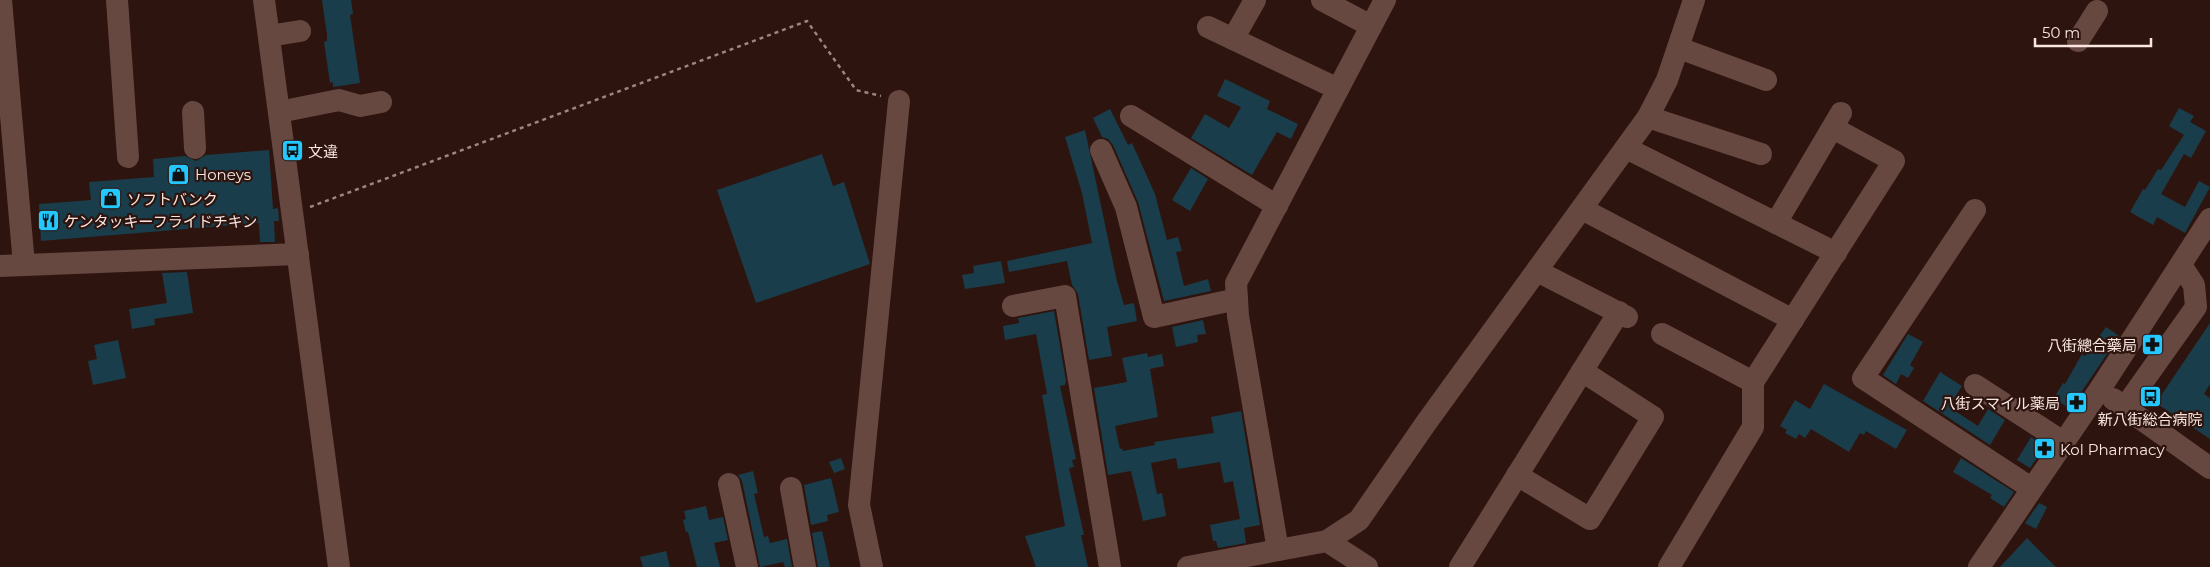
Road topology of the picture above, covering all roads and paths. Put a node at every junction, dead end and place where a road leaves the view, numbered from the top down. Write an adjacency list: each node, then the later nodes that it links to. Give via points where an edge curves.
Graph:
1 (2, 0): 37 (street)
2 (117, 0): 28 (street)
3 (264, 0): 12 (street)
4 (1255, 0): 13 (street)
5 (1322, 0): 9 (street)
6 (1385, 0): 9 (street)
7 (1694, 0): 15 (street)
8 (2097, 11): 14 (street)
9 (1372, 26): 17 (street)
10 (1208, 27): 13 (street)
11 (300, 31): 12 (street)
12 (269, 36): 21 (street)
13 (1233, 39): 17 (street)
14 (2078, 42)
15 (1680, 48): 16 (street); 23 (street)
16 (1766, 80)
17 (1338, 89): 29 (street)
18 (900, 101): 32 (path, via 856,90 807,21); 61 (street, via 859,505)
19 (381, 102): 21 (street, via 360,106 339,100)
20 (193, 112): 24 (street)
21 (279, 112): 32 (street)
22 (1131, 116): 29 (street)
23 (1648, 117): 25 (street); 27 (street)
24 (194, 148)
25 (1626, 148): 30 (street); 34 (street)
26 (1101, 150): 41 (street, via 1126,207 1154,317)
27 (1761, 154)
28 (128, 157)
29 (1277, 206): 41 (street, via 1236,283)
30 (1582, 209): 40 (street); 43 (street)
31 (1975, 210): 55 (street, via 1863,378)
32 (292, 214): 36 (street)
33 (2210, 220): 38 (street)
34 (1776, 222): 35 (street); 35 (street, via 1837,120 1894,161)
35 (1836, 253): 43 (street)
36 (298, 254): 37 (street); 58 (street)
37 (24, 265): 39 (street)
38 (2181, 265): 48 (street); 49 (street, via 2194,285 2196,307)
39 (0, 266)
40 (1537, 271): 45 (street, via 1623,314); 56 (street, via 1359,520)
41 (1237, 299): 57 (street)
42 (1013, 306): 62 (street, via 1065,296)
43 (1793, 320): 46 (street)
44 (1662, 334): 46 (street)
45 (1582, 371): 52 (street); 52 (street, via 1653,417 1590,519)
46 (1753, 382): 66 (street, via 1753,427)
47 (1975, 385): 50 (street)
48 (2100, 389): 49 (street); 50 (street)
49 (2125, 407): 51 (street)
50 (2063, 442): 55 (street)
51 (2210, 468)
52 (1517, 475): 65 (street)
53 (729, 484): 59 (street)
54 (791, 488): 60 (street)
55 (2031, 488): 67 (street)
56 (1327, 541): 57 (street); 64 (street)
57 (1278, 550): 63 (street)
58 (339, 567)
59 (748, 567)
60 (805, 567)
61 (872, 567)
62 (1110, 567)
63 (1188, 567)
64 (1367, 567)
65 (1460, 567)
66 (1669, 567)
67 (1979, 567)

